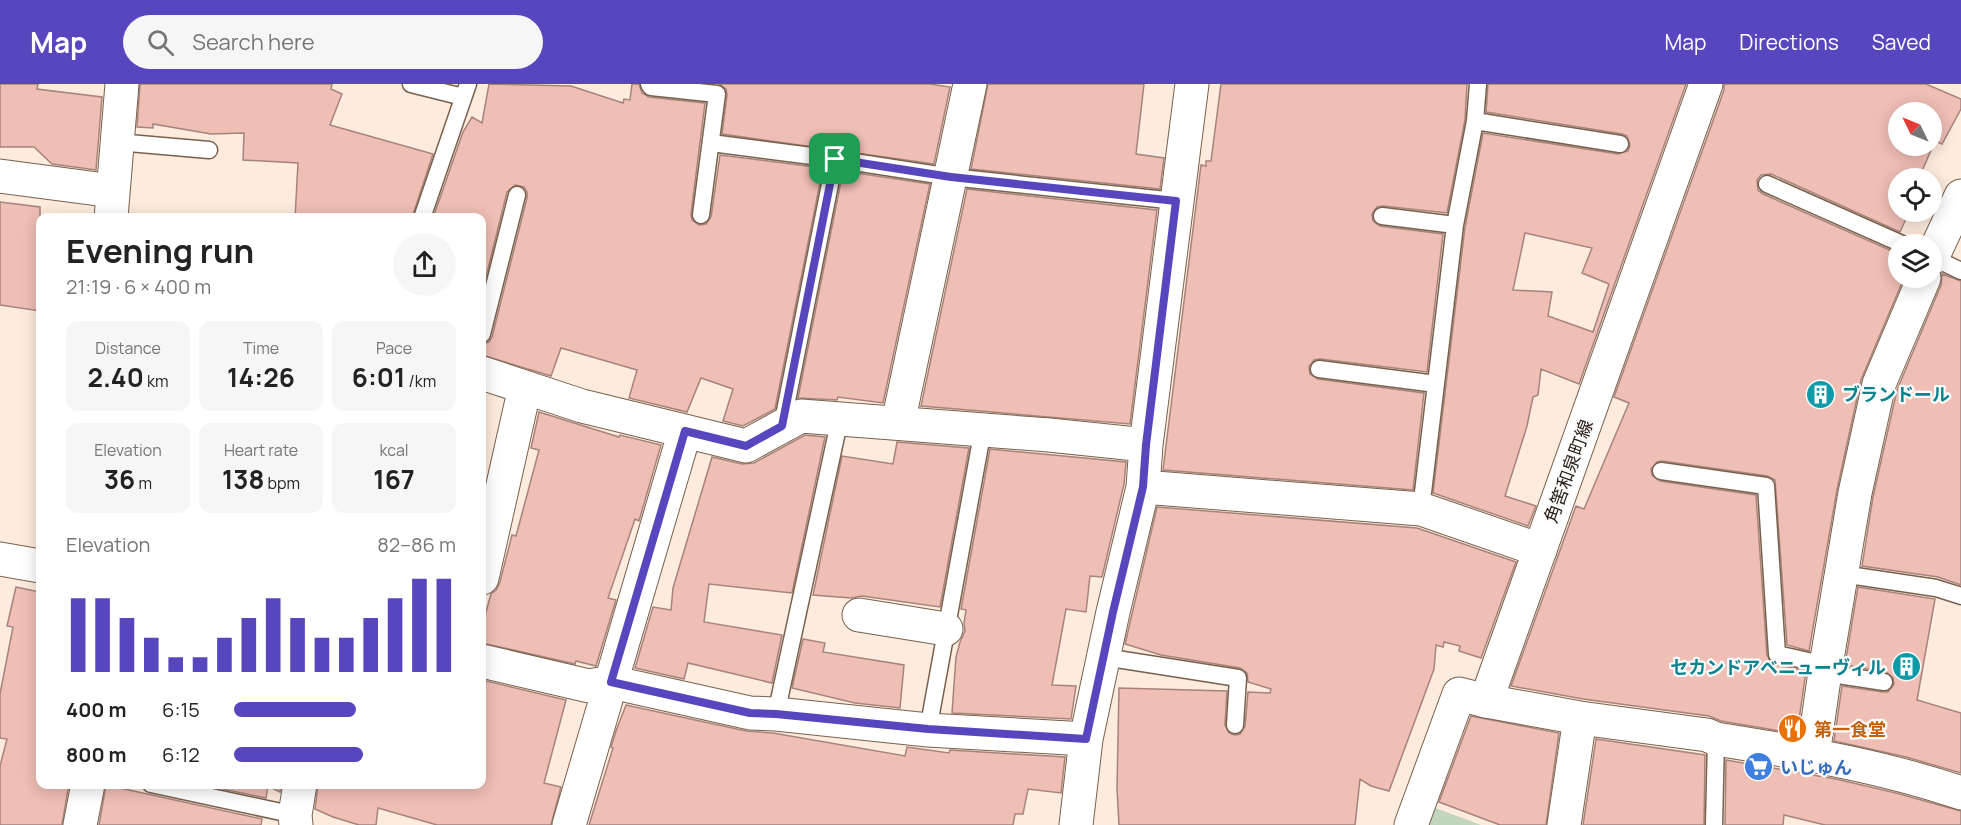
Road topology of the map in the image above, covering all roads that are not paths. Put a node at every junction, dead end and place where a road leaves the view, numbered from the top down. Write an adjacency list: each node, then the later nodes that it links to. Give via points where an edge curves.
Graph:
1 (122, 84): 10 (street)
2 (411, 84): 8 (lane)
3 (649, 84): 11 (lane, via 717,94)
4 (970, 84): 16 (street)
5 (1192, 84): 20 (street)
6 (1478, 84): 9 (lane)
7 (1707, 84): 45 (street, 角筈和泉町線)
8 (466, 91): 22 (lane)
9 (1475, 121): 12 (lane); 25 (lane)
10 (117, 142): 13 (lane); 21 (street)
11 (711, 143): 14 (lane); 23 (lane)
12 (1620, 144)
13 (209, 150)
14 (835, 159): 16 (lane); 38 (lane)
15 (0, 176): 21 (street)
16 (951, 177): 20 (lane); 37 (street)
17 (1767, 184): 27 (lane)
18 (517, 195): 31 (lane)
19 (1961, 196): 26 (street)
20 (1176, 201): 41 (street)
21 (112, 204)
22 (424, 213)
23 (701, 215)
24 (1382, 216): 25 (lane)
25 (1455, 225): 34 (lane)
26 (1942, 237)
27 (1888, 238)
28 (1942, 262): 29 (lane)
29 (1961, 271)
30 (1920, 288): 49 (street, via 1879,384)
31 (486, 318)
32 (1319, 369): 34 (lane)
33 (486, 374): 35 (street)
34 (1436, 384): 44 (lane)
35 (525, 387): 40 (street, via 582,406); 47 (street)
36 (840, 418): 37 (street); 38 (street, via 801,416); 59 (lane)
37 (898, 423): 39 (street)
38 (782, 426): 40 (street, via 746,446)
39 (982, 429): 41 (street); 52 (lane)
40 (685, 431): 56 (street)
41 (1146, 445): 43 (street)
42 (1661, 471): 55 (lane, via 1766,486 1778,654)
43 (1143, 487): 44 (street); 53 (street)
44 (1420, 508): 45 (street)
45 (1540, 550): 58 (street, 角筈和泉町線)
46 (0, 559): 48 (street)
47 (486, 560)
48 (36, 565)
49 (1842, 574): 50 (lane, via 1936,588); 55 (street)
50 (1961, 596)
51 (859, 615): 52 (street)
52 (946, 630): 62 (lane)
53 (1104, 657): 61 (lane, via 1238,678); 63 (street)
54 (486, 662): 56 (street, via 589,686)
55 (1826, 669): 57 (lane); 65 (street)
56 (611, 682): 59 (street, via 750,713); 71 (street)
57 (1884, 682)
58 (1486, 701): 60 (street); 73 (street, via 1459,694)
59 (776, 714): 62 (street)
60 (1580, 718): 64 (street); 74 (street)
61 (1235, 725)
62 (928, 729): 63 (street)
63 (1086, 739): 72 (street)
64 (1716, 739): 65 (street); 75 (lane)
65 (1813, 755): 68 (street)
66 (87, 789): 70 (street)
67 (178, 789): 69 (lane)
68 (1961, 793)
69 (301, 812)
70 (80, 825)
71 (569, 825)
72 (1076, 825)
73 (1411, 825)
74 (1564, 825)
75 (1714, 825)

